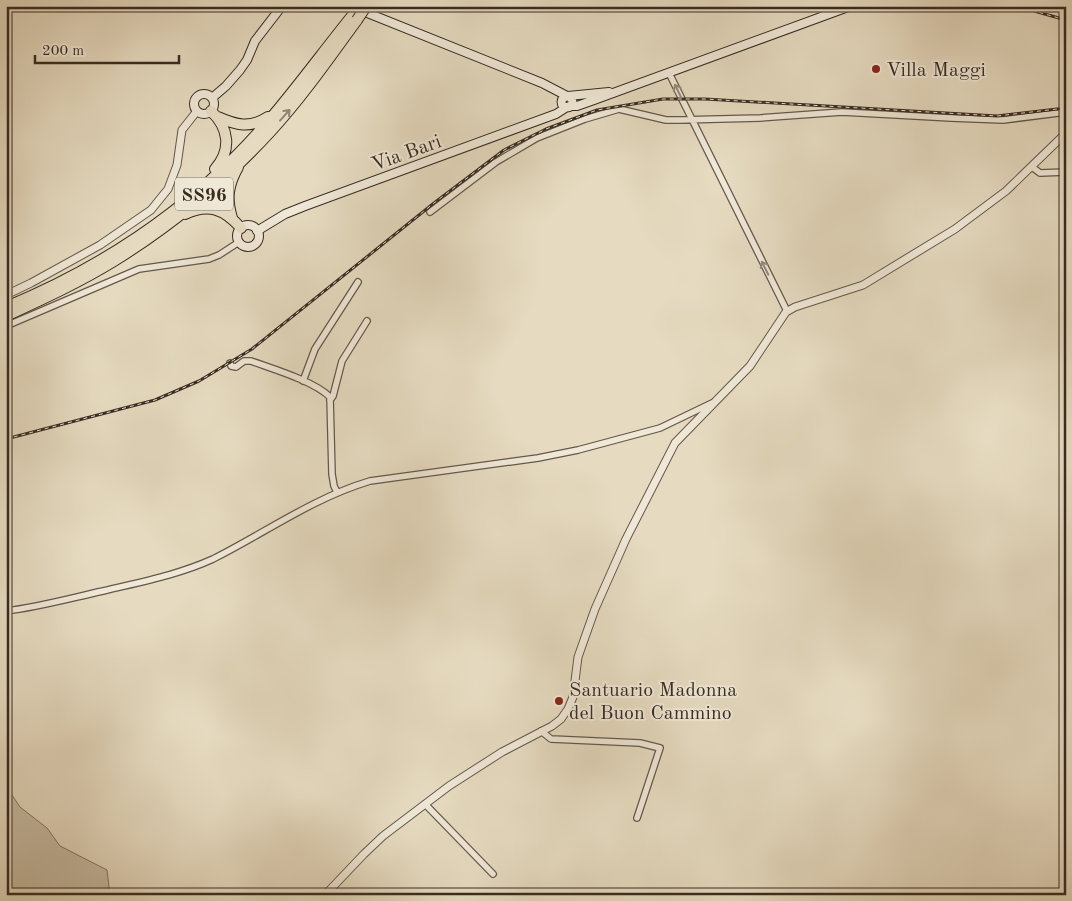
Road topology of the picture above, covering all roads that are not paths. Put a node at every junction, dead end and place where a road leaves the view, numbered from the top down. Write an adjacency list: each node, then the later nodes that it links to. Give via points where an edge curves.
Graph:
1 (282, 6): 6 (main road, via 255,41 240,70)
2 (851, 6): 5 (main road)
3 (363, 7): 4 (highway, SS96, bridge)
4 (353, 14): 7 (main road, via 551,87); 8 (highway, SS96); 14 (highway, SS96, one-way to 4, via 291,109)
5 (669, 73): 7 (main road, via 616,92); 12 (street, one-way to 5)
6 (212, 98): 9 (main road, via 207,94 198,96 194,103); 11 (main road)
7 (566, 102): 21 (main road, Via Bari, via 551,115 305,206)
8 (283, 103): 11 (highway, via 267,118 253,124 238,125); 18 (highway, SS96, via 236,156)
9 (197, 111): 11 (main road); 24 (street, via 182,130 177,165 168,188 151,210 100,245)
10 (1066, 112): 12 (street, via 1003,120 842,112)
11 (215, 114): 18 (highway, via 224,127 227,140 221,161 193,188)
12 (691, 120): 17 (street, via 666,120 619,109 585,119 537,138 496,162); 26 (street, one-way to 12)
13 (1066, 133): 15 (street)
14 (242, 161): 18 (highway, SS96); 19 (highway, via 232,177 228,195)
15 (1032, 167): 16 (street, via 1040,173); 26 (street, via 975,216 870,281)
16 (1066, 172)
17 (430, 212)
18 (176, 213): 19 (highway, via 205,208 218,210); 25 (highway, SS96, via 109,255); 27 (highway, SS96, via 112,262)
19 (232, 218): 20 (highway)
20 (241, 228): 21 (main road, via 250,226); 22 (main road, via 237,236)
21 (257, 231): 22 (main road, Via Bari, via 254,245 244,246)
22 (239, 242): 29 (street, Via Bari, via 209,259 139,269)
23 (358, 282): 31 (street, via 315,349)
24 (6, 295)
25 (6, 307)
26 (787, 312): 33 (street, via 750,366)
27 (6, 316)
28 (368, 321): 32 (street, via 342,361)
29 (6, 326)
30 (230, 363): 31 (street, via 236,367 244,361 251,361)
31 (303, 381): 32 (street, via 324,392)
32 (330, 400): 34 (street, via 332,474)
33 (712, 403): 34 (street, via 660,428 586,448 538,458 370,481); 36 (street, via 675,442 595,609 578,657 573,697 568,709 561,719)
34 (337, 492): 35 (street, via 212,559 179,572 36,607)
35 (6, 611)
36 (541, 731): 37 (street, via 502,752); 38 (street, via 551,739 640,743 660,748)
37 (425, 804): 39 (street); 40 (street, via 383,836)
38 (637, 818)
39 (494, 874)
40 (325, 895)

